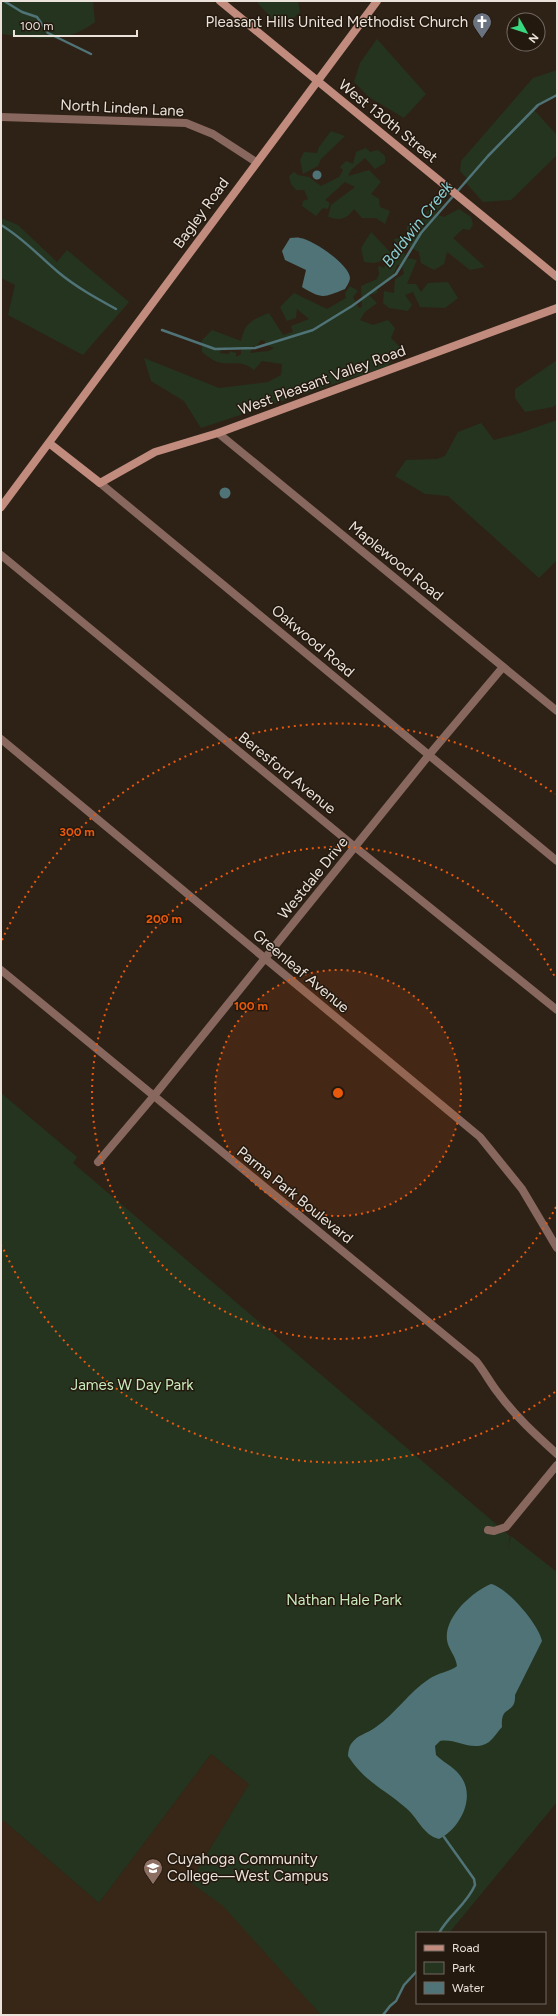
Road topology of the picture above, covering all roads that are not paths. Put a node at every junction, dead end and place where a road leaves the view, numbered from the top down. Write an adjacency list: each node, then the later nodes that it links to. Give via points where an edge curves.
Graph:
1 (220, 1): 3 (main road, West 130th Street)
2 (377, 1): 3 (main road, Bagley Road)
3 (317, 81): 5 (main road, Bagley Road); 6 (main road, West 130th Street)
4 (1, 117): 5 (street, North Linden Lane, via 186,123 213,134)
5 (256, 162): 9 (main road, Bagley Road)
6 (557, 277)
7 (557, 308): 8 (main road, West Pleasant Valley Road)
8 (218, 434): 10 (main road, West Pleasant Valley Road, via 155,452); 13 (street, Maplewood Road)
9 (49, 443): 10 (main road, Oakwood Road); 11 (main road)
10 (100, 483): 16 (street, Oakwood Road)
11 (1, 507)
12 (1, 555): 17 (street, Beresford Avenue)
13 (504, 667): 14 (street, Maplewood Road); 16 (street, Westdale Drive)
14 (557, 711)
15 (1, 739): 19 (street, Greenleaf Avenue)
16 (429, 755): 17 (street, Westdale Drive); 18 (street, Oakwood Road)
17 (355, 847): 19 (street, Westdale Drive); 21 (street, Beresford Avenue)
18 (557, 861)
19 (265, 959): 22 (street, Westdale Drive); 24 (street, Greenleaf Avenue, via 480,1137 522,1189)
20 (1, 970): 22 (street, Parma Park Boulevard)
21 (557, 1010)
22 (153, 1097): 23 (street, Westdale Drive); 25 (street, Parma Park Boulevard, via 476,1362 525,1426)
23 (98, 1162)
24 (557, 1248)
25 (557, 1454)
26 (557, 1465): 27 (street, via 506,1527)
27 (488, 1530)

